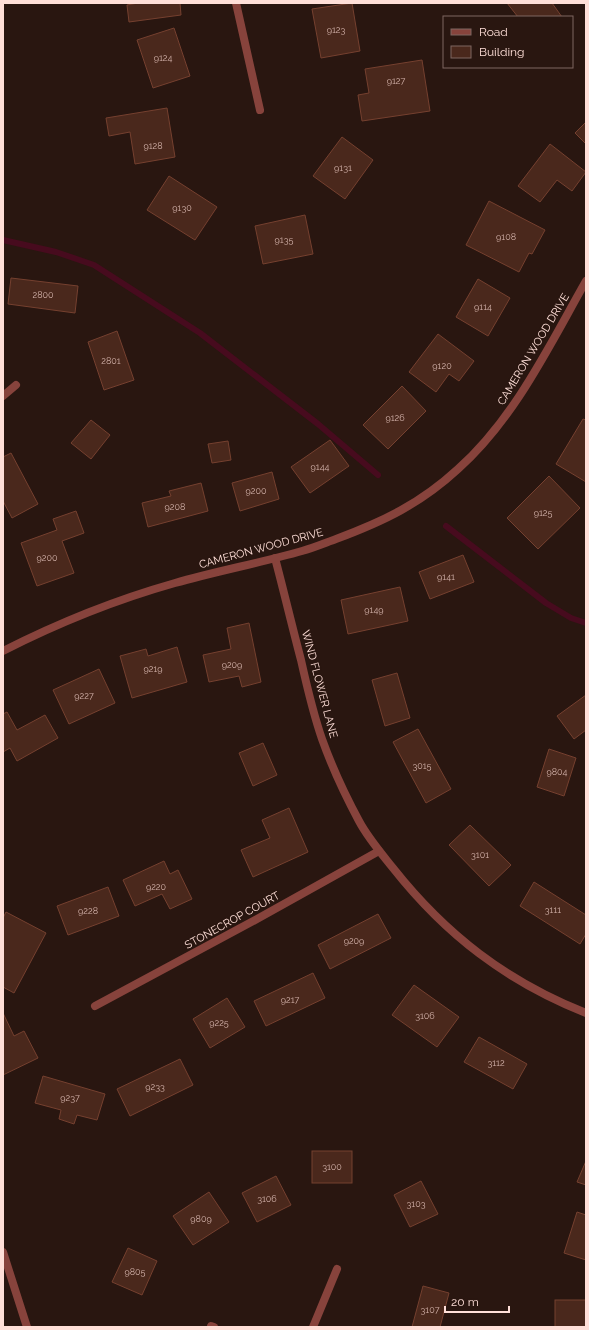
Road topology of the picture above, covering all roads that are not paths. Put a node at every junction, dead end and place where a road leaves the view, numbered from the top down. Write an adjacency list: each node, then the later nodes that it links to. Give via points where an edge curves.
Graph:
1 (236, 3): 2 (street)
2 (260, 110)
3 (586, 281): 6 (street, CAMERON WOOD DRIVE, via 516,401 486,440 459,469 427,496 391,517 372,526)
4 (16, 385): 5 (street)
5 (3, 396)
6 (276, 558): 7 (street, CAMERON WOOD DRIVE, via 176,583 104,605); 8 (street, WIND FLOWER LANE, via 322,739 360,822)
7 (3, 651)
8 (379, 851): 9 (street, STONECROP COURT); 10 (street, WIND FLOWER LANE, via 410,889 467,945 531,988)
9 (95, 1006)
10 (586, 1013)
11 (3, 1252): 13 (street)
12 (337, 1269): 14 (street)
13 (27, 1327)
14 (313, 1327)

